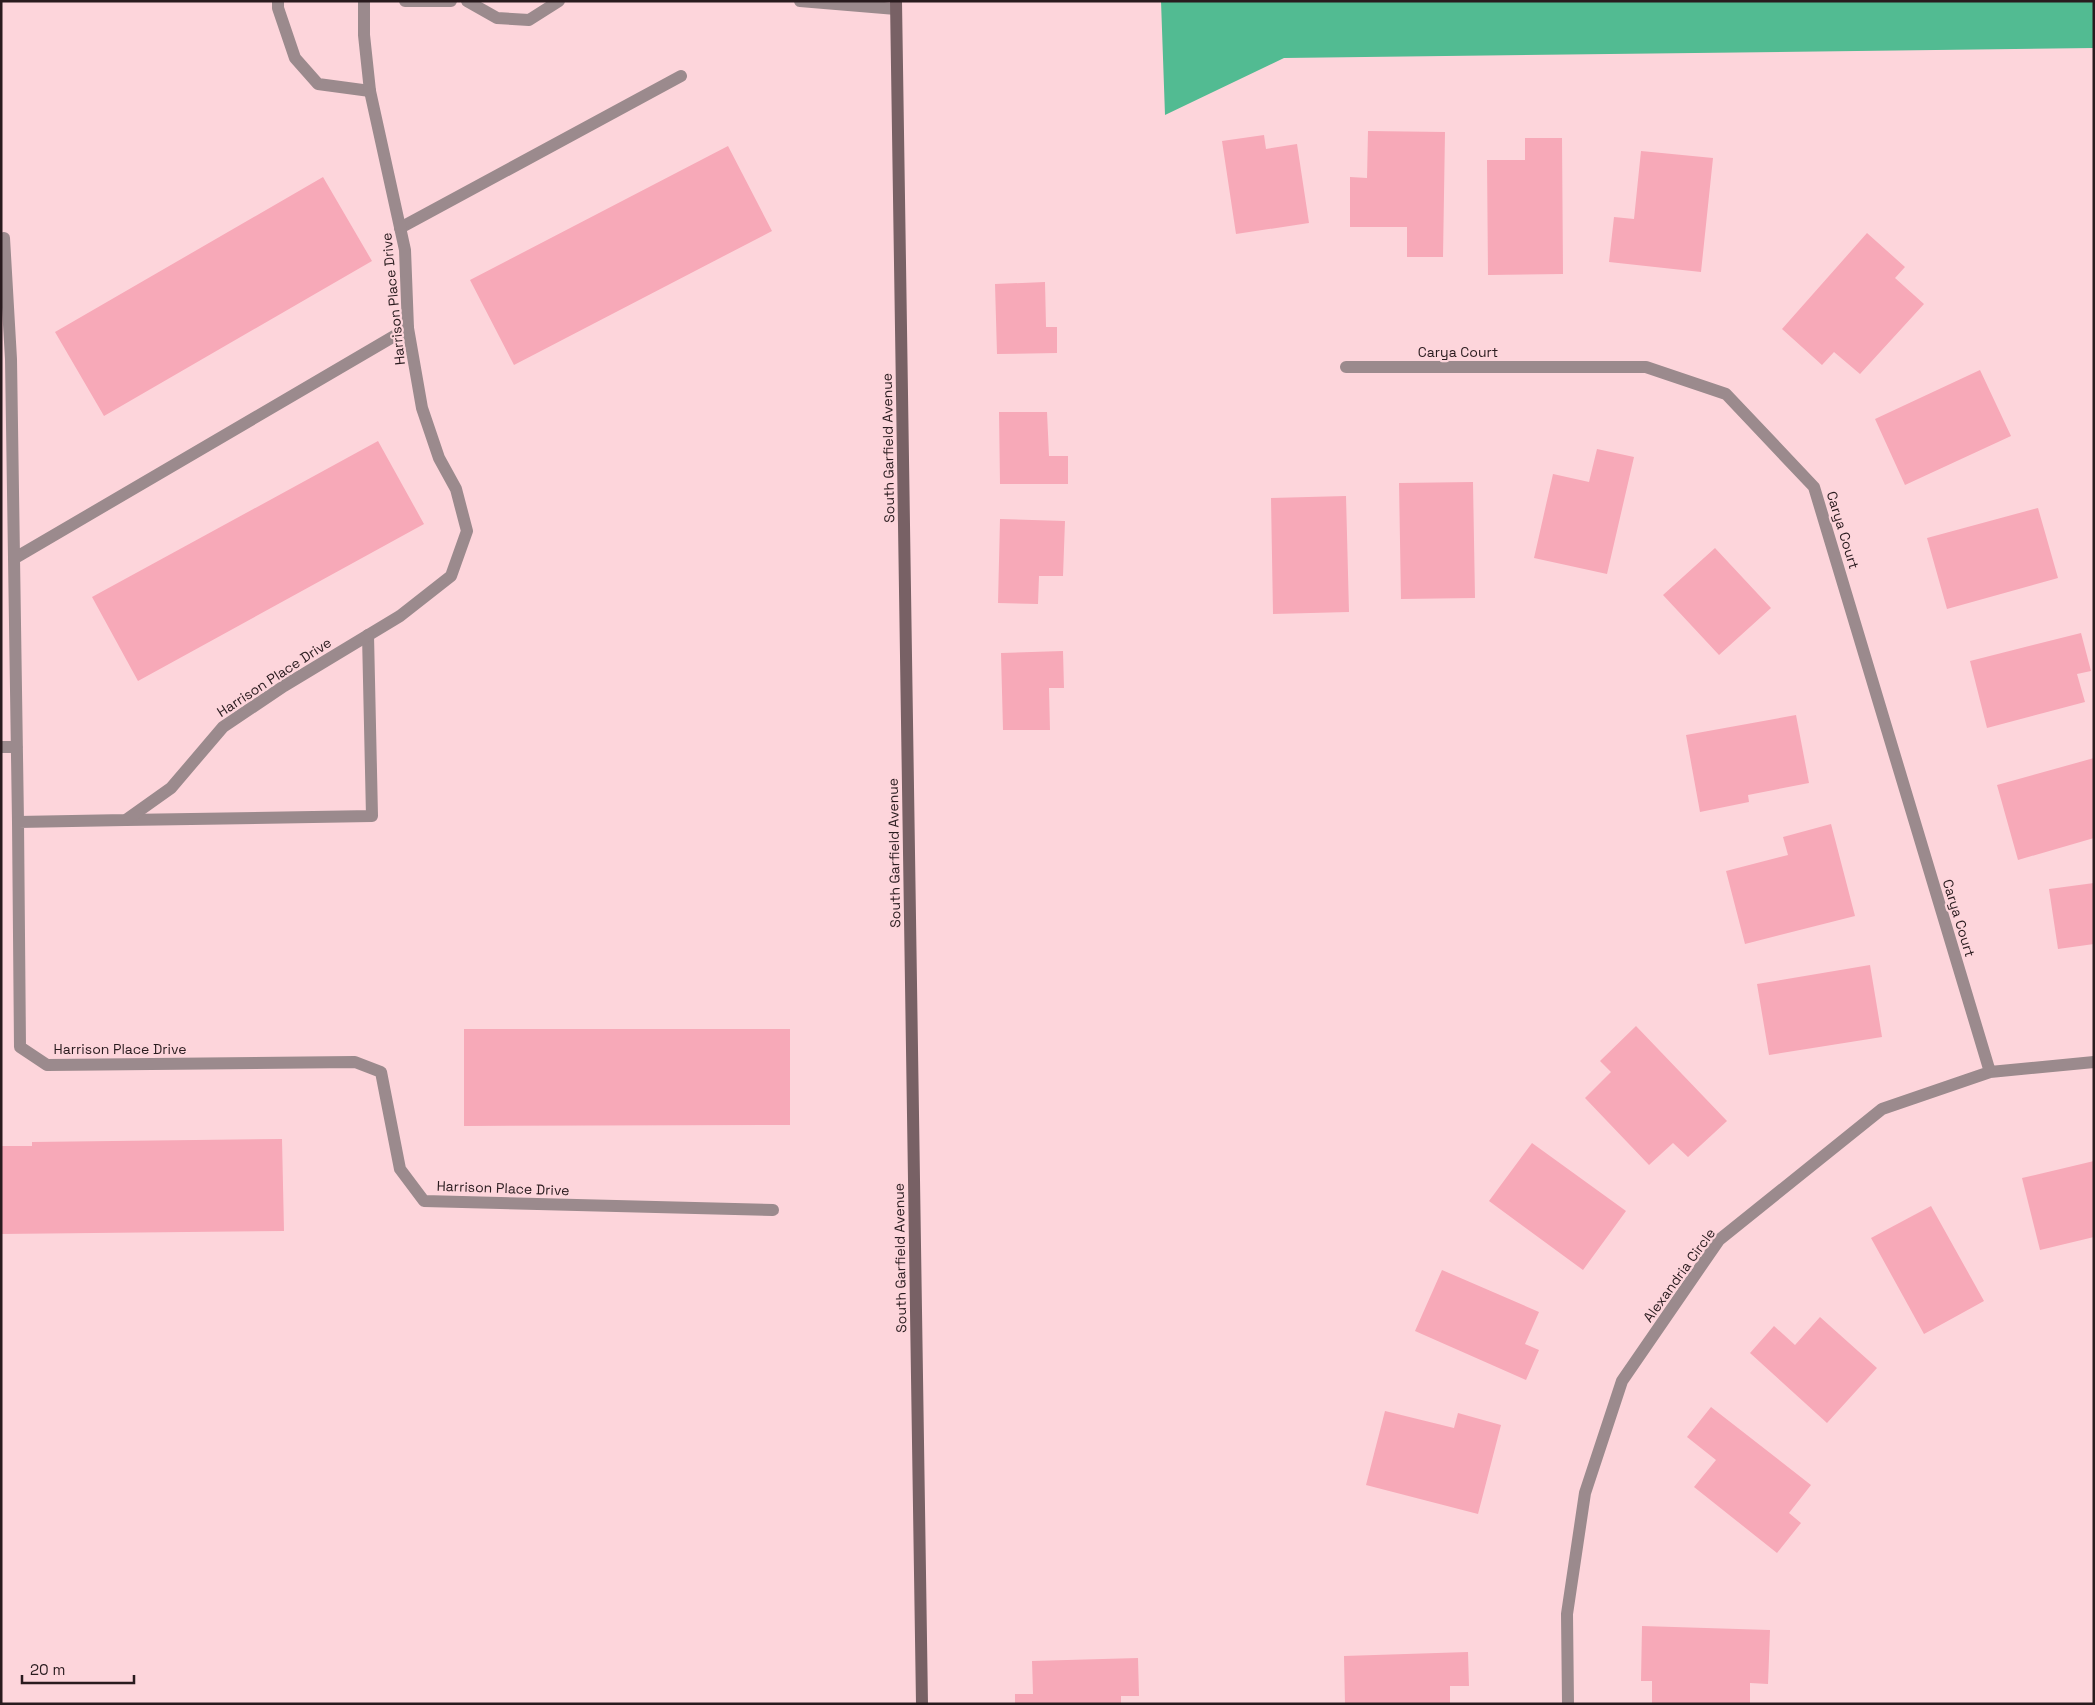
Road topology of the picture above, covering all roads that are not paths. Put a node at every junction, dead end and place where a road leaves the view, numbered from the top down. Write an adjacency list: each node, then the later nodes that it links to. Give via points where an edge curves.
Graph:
1 (278, 1): 10 (street, via 295,58 318,84)
2 (364, 1): 10 (street, Harrison Place Drive)
3 (405, 1): 4 (street)
4 (451, 1)
5 (467, 1): 6 (street, via 497,18 529,20)
6 (559, 1)
7 (800, 1): 8 (street)
8 (896, 5): 24 (street, South Garfield Avenue)
9 (681, 76): 11 (street)
10 (370, 91): 11 (street, Harrison Place Drive)
11 (400, 228): 13 (street, Harrison Place Drive, via 405,250)
12 (4, 238): 15 (street, via 11,359)
13 (408, 328): 15 (street); 16 (street, Harrison Place Drive, via 422,408 439,458 456,489 467,531 451,576 400,616)
14 (1346, 367): 22 (street, Carya Court, via 1646,367 1726,394 1814,487)
15 (15, 558): 18 (street)
16 (368, 635): 19 (street, Harrison Place Drive, via 222,727 171,788); 19 (street, via 372,816)
17 (1, 747): 18 (street)
18 (17, 747): 20 (street)
19 (126, 820): 20 (street)
20 (18, 822): 23 (street, Harrison Place Drive, via 20,1047 47,1065 355,1062 382,1072 400,1169 424,1201)
21 (2094, 1062): 22 (street, Alexandria Circle)
22 (1990, 1072): 25 (street, Alexandria Circle, via 1882,1109 1720,1240 1622,1381 1585,1493 1567,1614)
23 (773, 1210)
24 (922, 1704)
25 (1568, 1704)

